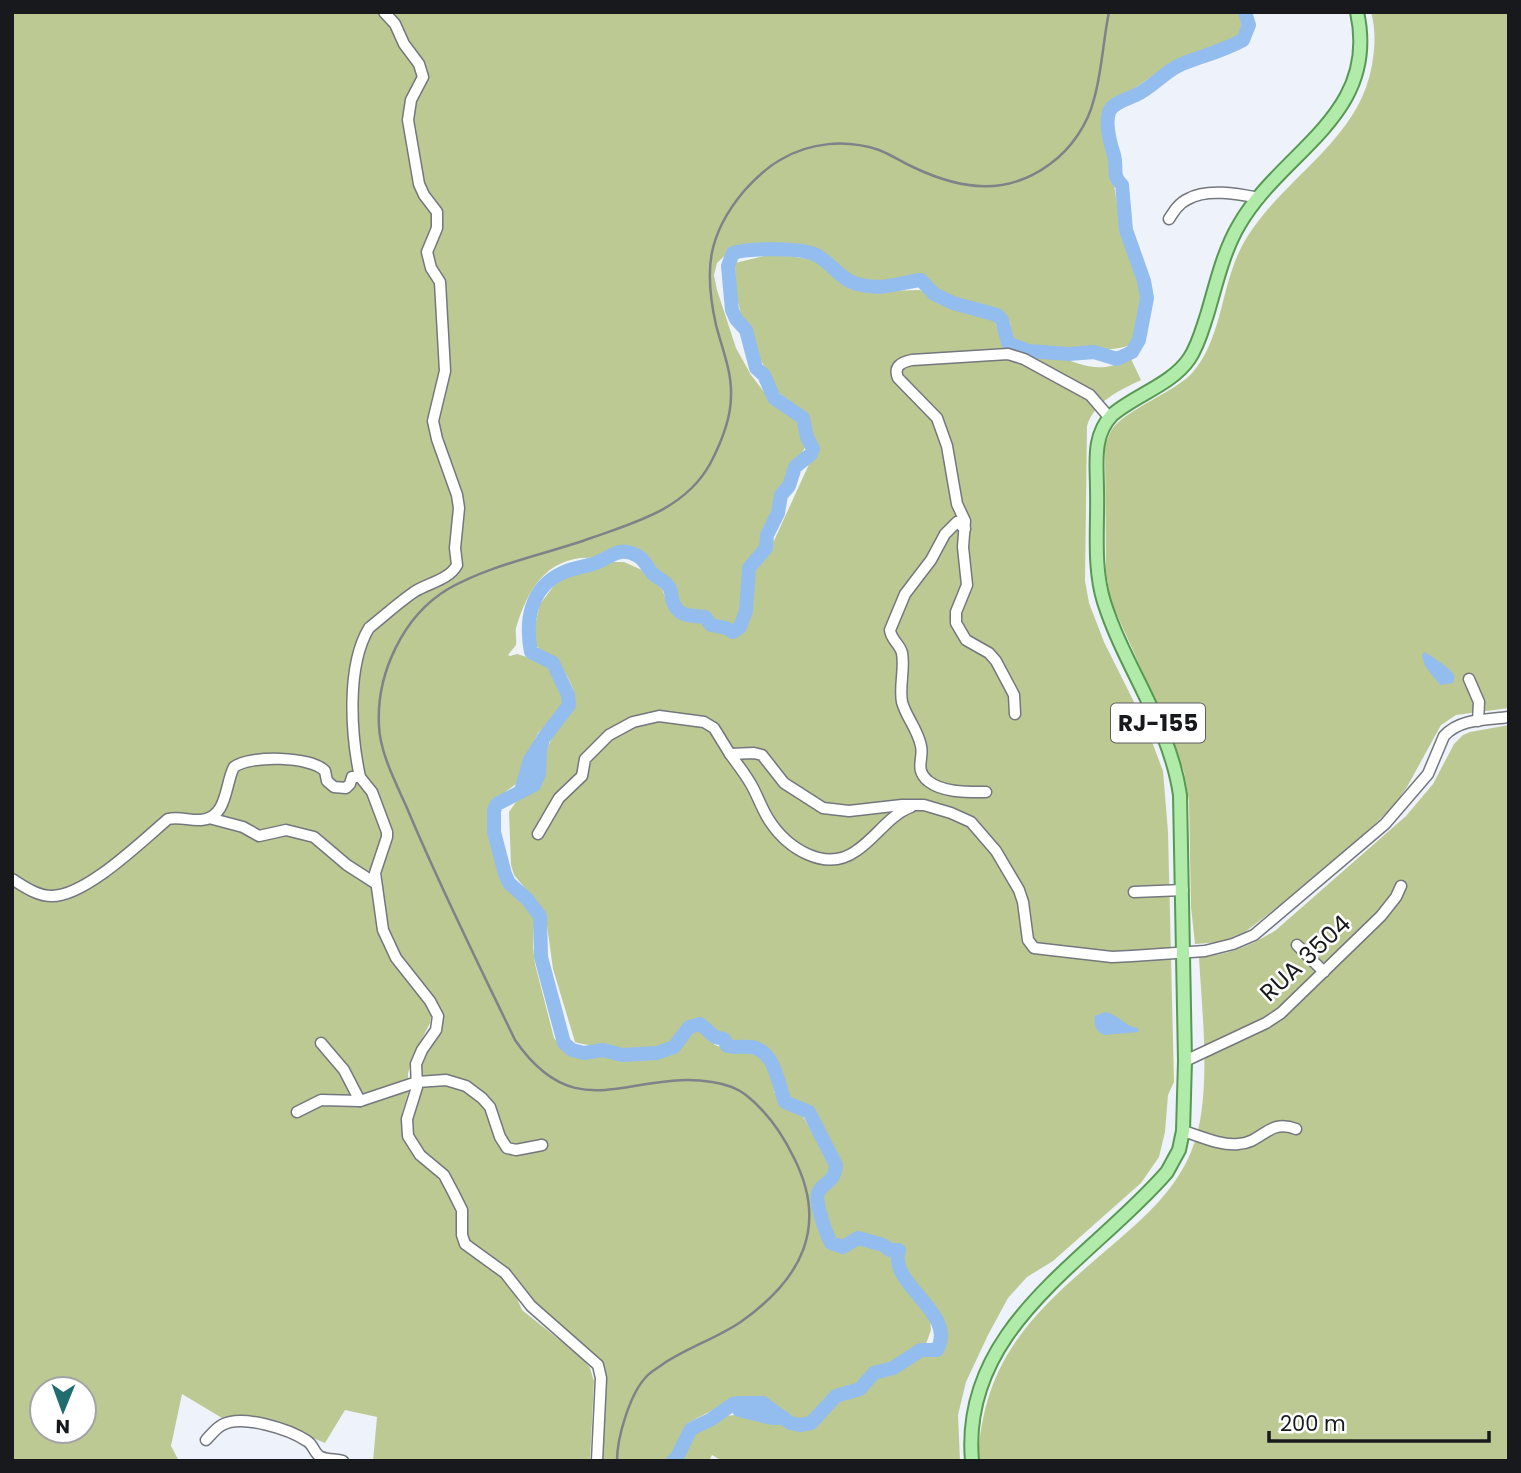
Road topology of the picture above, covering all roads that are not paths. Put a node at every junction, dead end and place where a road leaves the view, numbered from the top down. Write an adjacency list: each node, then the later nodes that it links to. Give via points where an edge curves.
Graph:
1 (384, 12): 12 (street, via 396,24 423,77 411,100 408,120 419,184 437,212 438,223 427,253 440,282 445,364 433,421 457,495 458,560 453,572 404,600 365,635 352,710)
2 (1357, 12): 3 (main road, via 1360,50 1349,93 1324,129)
3 (1259, 198): 4 (street, via 1237,194 1189,197); 5 (main road, via 1230,243 1189,358 1171,376)
4 (1169, 219)
5 (1109, 417): 6 (street, via 1090,395 1009,354 903,362 898,378 926,405 941,428); 20 (main road, RJ-155, via 1100,430 1097,449 1100,586 1173,759 1180,795)
6 (965, 529): 8 (street, via 967,585 956,623 966,640 996,661 1010,685); 13 (street, via 957,522 945,534 905,593 890,630 901,651 902,700 921,747 923,775 942,788)
7 (1469, 679): 10 (street, via 1479,702)
8 (1016, 714)
9 (1509, 717): 10 (street)
10 (1478, 721): 23 (street, via 1449,731 1428,774 1385,824 1265,928 1233,944)
11 (730, 754): 14 (street, via 762,755 784,783 822,808 849,811); 14 (street, via 773,826 814,858 832,860 854,853 898,814); 16 (street, via 714,728 704,722 659,716 633,722 608,735 585,759 582,776 559,798)
12 (360, 777): 15 (street, via 352,777 346,788 334,787 317,765 280,758 245,760 234,767 228,793); 18 (street, via 372,792 387,832)
13 (986, 793)
14 (919, 805): 23 (street, via 971,822 996,851 1019,890 1028,940 1034,948 1112,957)
15 (209, 818): 17 (street, via 168,819 100,875 63,894 35,893); 18 (street, via 259,836 286,830 314,837)
16 (538, 834)
17 (12, 879)
18 (374, 883): 27 (street, via 388,945 438,1016 436,1030 416,1064)
19 (1401, 886): 24 (street, RUA 3504, via 1389,907)
20 (1183, 890): 21 (street); 23 (main road, RJ-155)
21 (1134, 892)
22 (1297, 945): 24 (street)
23 (1182, 952): 26 (main road, RJ-155)
24 (1324, 972): 26 (street, RUA 3504, via 1266,1023)
25 (321, 1043): 28 (street, via 344,1070)
26 (1185, 1061): 31 (main road, RJ-155)
27 (417, 1082): 28 (street); 32 (street, via 457,1082 482,1098 507,1148); 36 (street, via 407,1119 408,1136 420,1155 448,1181 462,1210 465,1244 505,1273 531,1306 598,1365)
28 (360, 1101): 29 (street, via 321,1100)
29 (297, 1112)
30 (1296, 1129): 31 (street, via 1272,1126 1241,1144)
31 (1183, 1131): 37 (main road, RJ-155, via 1167,1172 1025,1310 1002,1342 978,1396)
32 (542, 1145)
33 (206, 1440): 34 (street, via 220,1425 252,1422 301,1437 311,1443)
34 (319, 1459): 35 (street)
35 (343, 1461)
36 (597, 1461)
37 (972, 1461)

